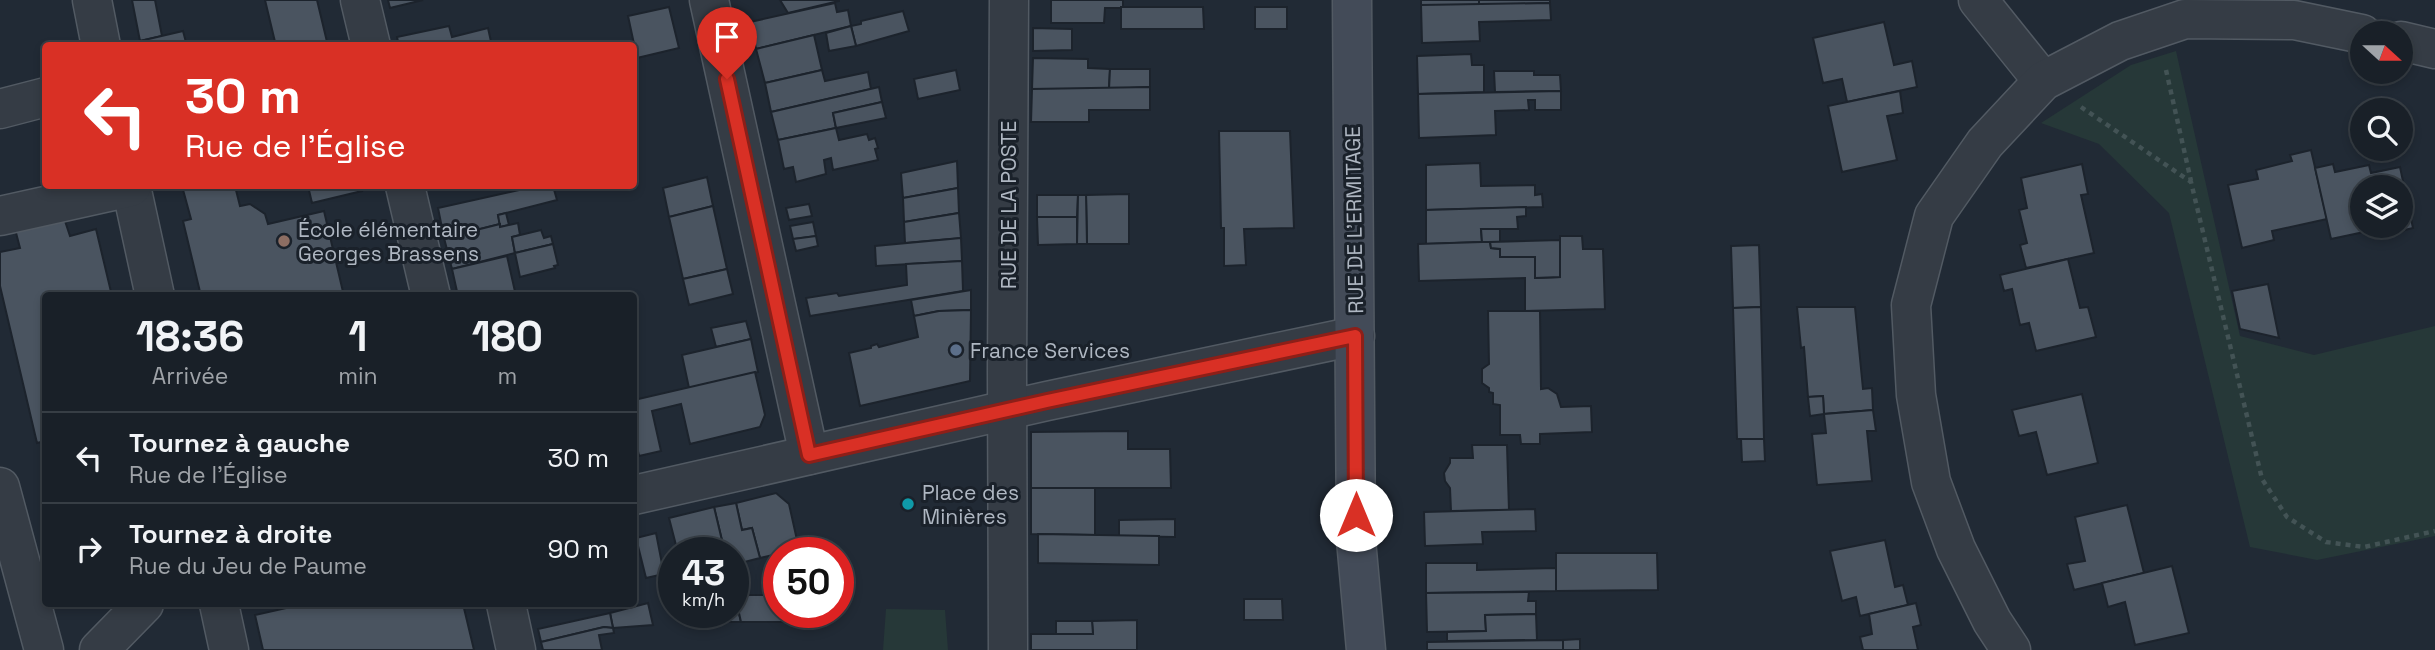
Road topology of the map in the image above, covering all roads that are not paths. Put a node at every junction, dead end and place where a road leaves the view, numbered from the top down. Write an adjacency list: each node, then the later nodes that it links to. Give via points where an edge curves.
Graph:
1 (92, 0): 8 (street)
2 (360, 0): 9 (street)
3 (709, 0): 23 (street)
4 (1009, 0): 22 (street, RUE DE LA POSTE)
5 (1352, 0): 21 (main road, RUE DE L'ERMITAGE)
6 (1978, 0): 12 (street)
7 (2350, 32): 12 (street, via 2294,20 2185,19 2120,41)
8 (100, 42)
9 (370, 42)
10 (2413, 44): 11 (street)
11 (2435, 49)
12 (2043, 81): 29 (street, via 1985,143 1934,216 1911,305 1916,395 1931,482 1956,549)
13 (42, 98): 14 (street)
14 (0, 109)
15 (118, 189): 18 (street)
16 (132, 189): 19 (street)
17 (406, 189): 20 (street)
18 (0, 216)
19 (154, 292)
20 (430, 292)
21 (1355, 336): 22 (street); 35 (main road, RUE DE L'ERMITAGE, via 1356,540)
22 (1007, 411): 23 (street); 34 (street, RUE DE LA POSTE)
23 (809, 455): 25 (street)
24 (0, 487): 30 (street)
25 (637, 494)
26 (141, 607): 31 (street)
27 (220, 607): 32 (street)
28 (507, 607): 33 (street)
29 (2001, 636): 36 (street)
30 (44, 650)
31 (99, 650)
32 (229, 650)
33 (516, 650)
34 (1009, 650)
35 (1366, 650)
36 (2040, 650)

